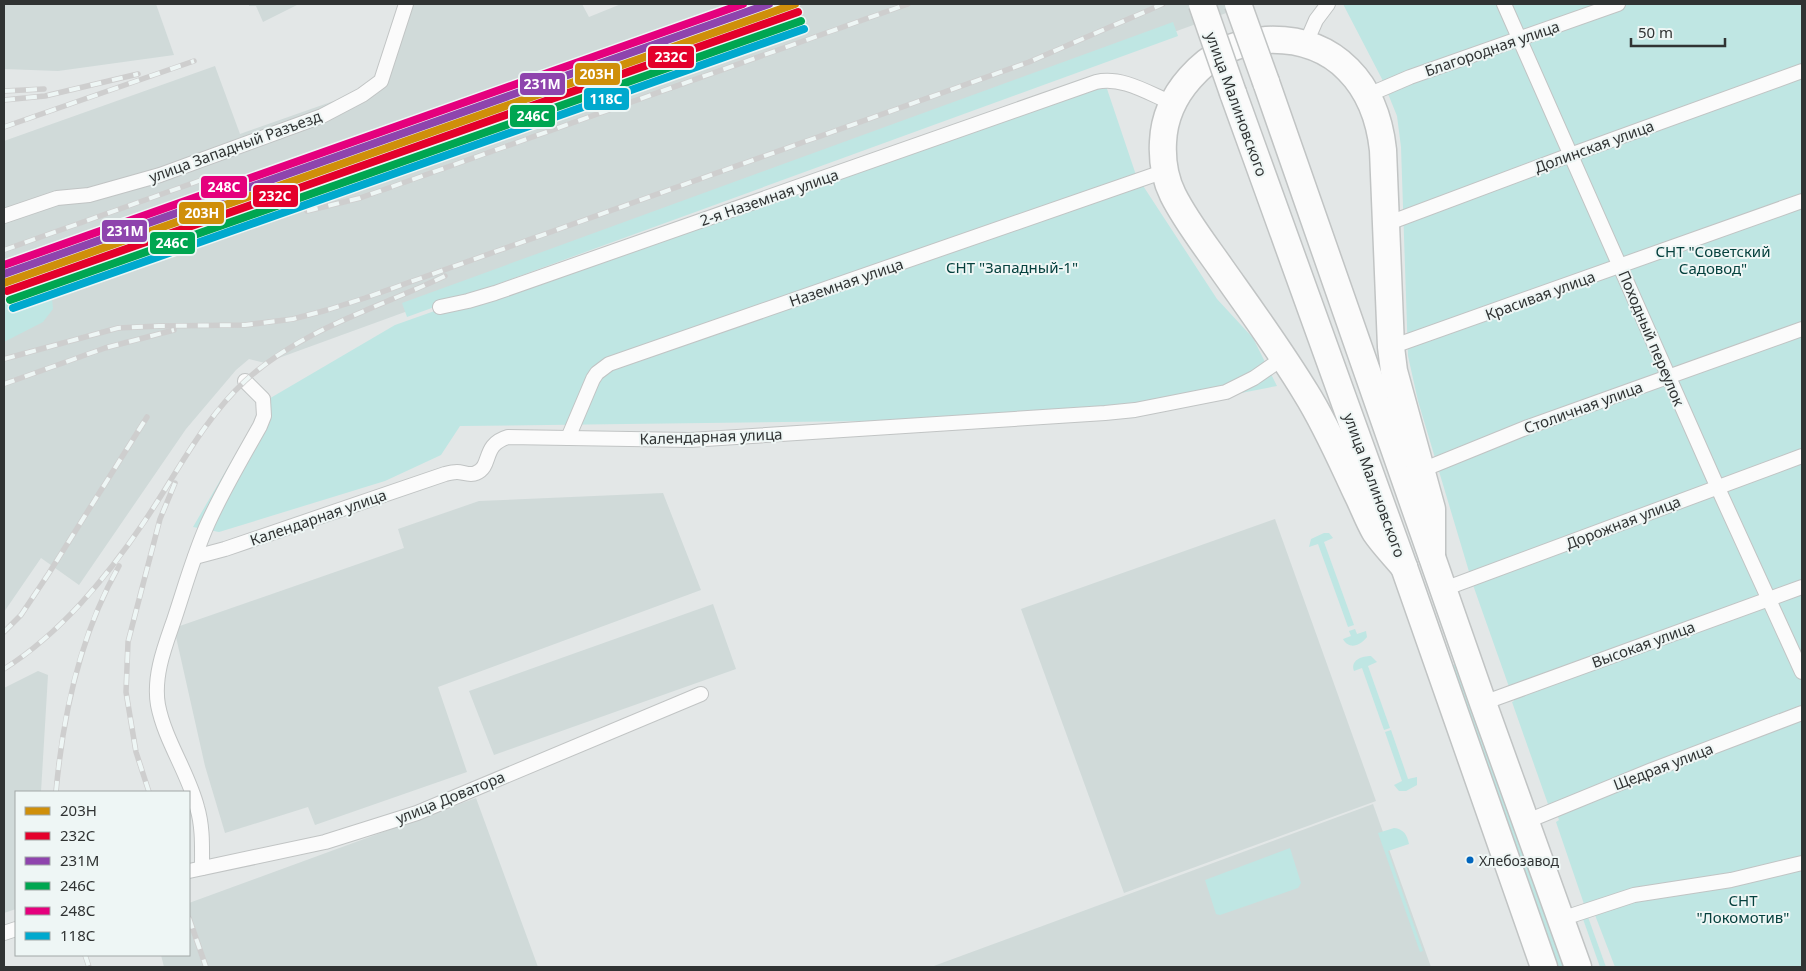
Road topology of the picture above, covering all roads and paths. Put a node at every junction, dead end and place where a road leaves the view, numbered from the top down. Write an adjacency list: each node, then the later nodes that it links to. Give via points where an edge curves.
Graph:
1 (406, 4): 15 (street, улица Западный Разъезд, via 381,81 330,112 160,175 89,194 57,198)
2 (1202, 4): 30 (highway, улица Малиновского, bridge)
3 (1238, 4): 29 (highway, улица Малиновского, bridge)
4 (1328, 4): 8 (street, via 1316,20)
5 (1504, 4): 7 (street, Походный переулок)
6 (1618, 4): 7 (street, Благородная улица)
7 (1520, 38): 10 (street, Благородная улица); 12 (street, Походный переулок)
8 (1306, 44): 10 (highway, via 1337,60); 11 (highway, via 1289,40 1256,41 1222,51 1194,73)
9 (1802, 71): 12 (street, Долинская улица)
10 (1368, 95): 16 (highway, via 1381,131)
11 (1172, 104): 13 (highway, via 1163,140); 18 (street, 2-я Наземная улица, via 1122,82 1096,82 504,290)
12 (1570, 155): 16 (street, Долинская улица); 17 (street, Походный переулок)
13 (1165, 171): 21 (highway, via 1179,207); 24 (street, Наземная улица, via 608,364 593,379)
14 (1802, 202): 17 (street, Красивая улица)
15 (4, 216)
16 (1386, 224): 20 (highway)
17 (1621, 266): 20 (street, Красивая улица); 22 (street, Походный переулок)
18 (440, 307)
19 (1802, 329): 22 (street, Столичная улица)
20 (1391, 347): 26 (highway, via 1394,371)
21 (1283, 358): 24 (street, Календарная улица, via 1226,392 1105,414 690,440); 30 (highway, via 1325,427 1374,530)
22 (1668, 376): 26 (street, Столичная улица); 27 (street, Походный переулок)
23 (244, 381): 28 (street, via 263,399 264,416)
24 (568, 438): 28 (street, Календарная улица, via 508,437 498,440 491,446 481,470 475,474 445,474 226,549)
25 (1802, 456): 27 (street, Дорожная улица)
26 (1422, 470): 29 (highway, via 1433,517)
27 (1717, 486): 32 (street, Дорожная улица); 33 (street, Походный переулок)
28 (195, 556): 40 (street, via 157,681 162,721 197,806 202,830)
29 (1432, 556): 32 (highway, улица Малиновского)
30 (1404, 567): 42 (highway, улица Малиновского)
31 (1802, 587): 33 (street, Высокая улица)
32 (1444, 589): 36 (highway, улица Малиновского)
33 (1768, 599): 34 (street, Походный переулок); 36 (street, Высокая улица)
34 (1802, 672)
35 (701, 694): 40 (street, улица Доватора, via 417,813 325,842)
36 (1483, 703): 38 (highway, улица Малиновского)
37 (1802, 714): 38 (street, Щедрая улица, via 1652,770)
38 (1526, 822): 41 (highway, улица Малиновского)
39 (1802, 863): 41 (street, via 1721,882 1634,895)
40 (195, 869)
41 (1561, 919): 43 (highway, улица Малиновского)
42 (1544, 967)
43 (1578, 967)

